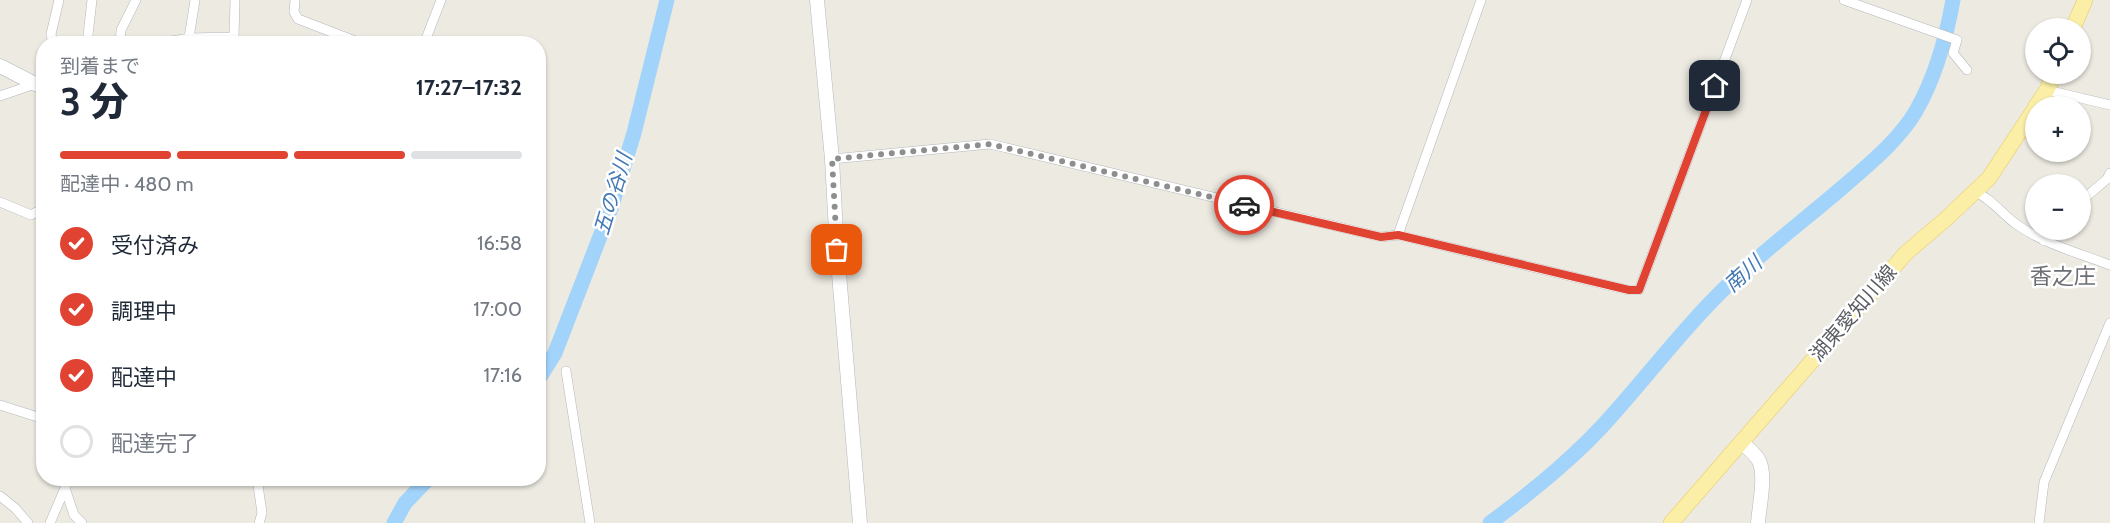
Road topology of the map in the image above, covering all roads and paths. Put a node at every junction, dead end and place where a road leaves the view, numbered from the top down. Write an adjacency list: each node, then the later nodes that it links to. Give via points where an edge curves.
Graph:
1 (59, 0): 14 (street)
2 (92, 0): 15 (street)
3 (136, 0): 16 (street)
4 (195, 0): 17 (street)
5 (235, 0): 18 (street)
6 (295, 0): 19 (street, via 298,19)
7 (441, 0): 20 (street)
8 (817, 0): 31 (street)
9 (1481, 0): 37 (street)
10 (1747, 0): 37 (street, via 1639,290)
11 (1844, 0): 22 (street, via 1957,40 1953,53)
12 (2085, 0): 13 (main road)
13 (2077, 18)
14 (51, 36)
15 (88, 36)
16 (121, 36)
17 (188, 36)
18 (235, 36)
19 (337, 36)
20 (427, 36)
21 (0, 66): 23 (street)
22 (1967, 70)
23 (36, 83)
24 (2050, 84): 26 (main road, 湖東愛知川線)
25 (36, 85): 27 (street)
26 (2047, 90): 28 (main road, 湖東愛知川線); 29 (street)
27 (0, 96)
28 (2043, 96)
29 (2110, 105)
30 (2025, 124): 33 (main road, 湖東愛知川線, via 1989,178)
31 (832, 159): 37 (street, via 990,144 1381,237); 54 (street)
32 (2110, 173): 34 (street)
33 (1975, 192): 38 (street); 44 (main road, 湖東愛知川線, via 1906,252)
34 (2091, 193)
35 (0, 202): 36 (street, via 31,214)
36 (36, 212)
37 (1398, 235)
38 (2044, 241): 39 (street)
39 (2110, 266)
40 (2110, 323): 57 (street, via 2044,482)
41 (566, 371): 53 (street)
42 (0, 405): 43 (street)
43 (36, 416)
44 (1741, 442): 55 (main road, 湖東愛知川線); 56 (street, via 1761,465)
45 (66, 486): 50 (street)
46 (68, 486): 51 (street, via 74,515)
47 (258, 486): 52 (street, via 262,513)
48 (0, 496): 49 (street)
49 (28, 523)
50 (50, 523)
51 (82, 523)
52 (259, 523)
53 (590, 523)
54 (860, 523)
55 (1671, 523)
56 (1758, 523)
57 (2038, 523)

